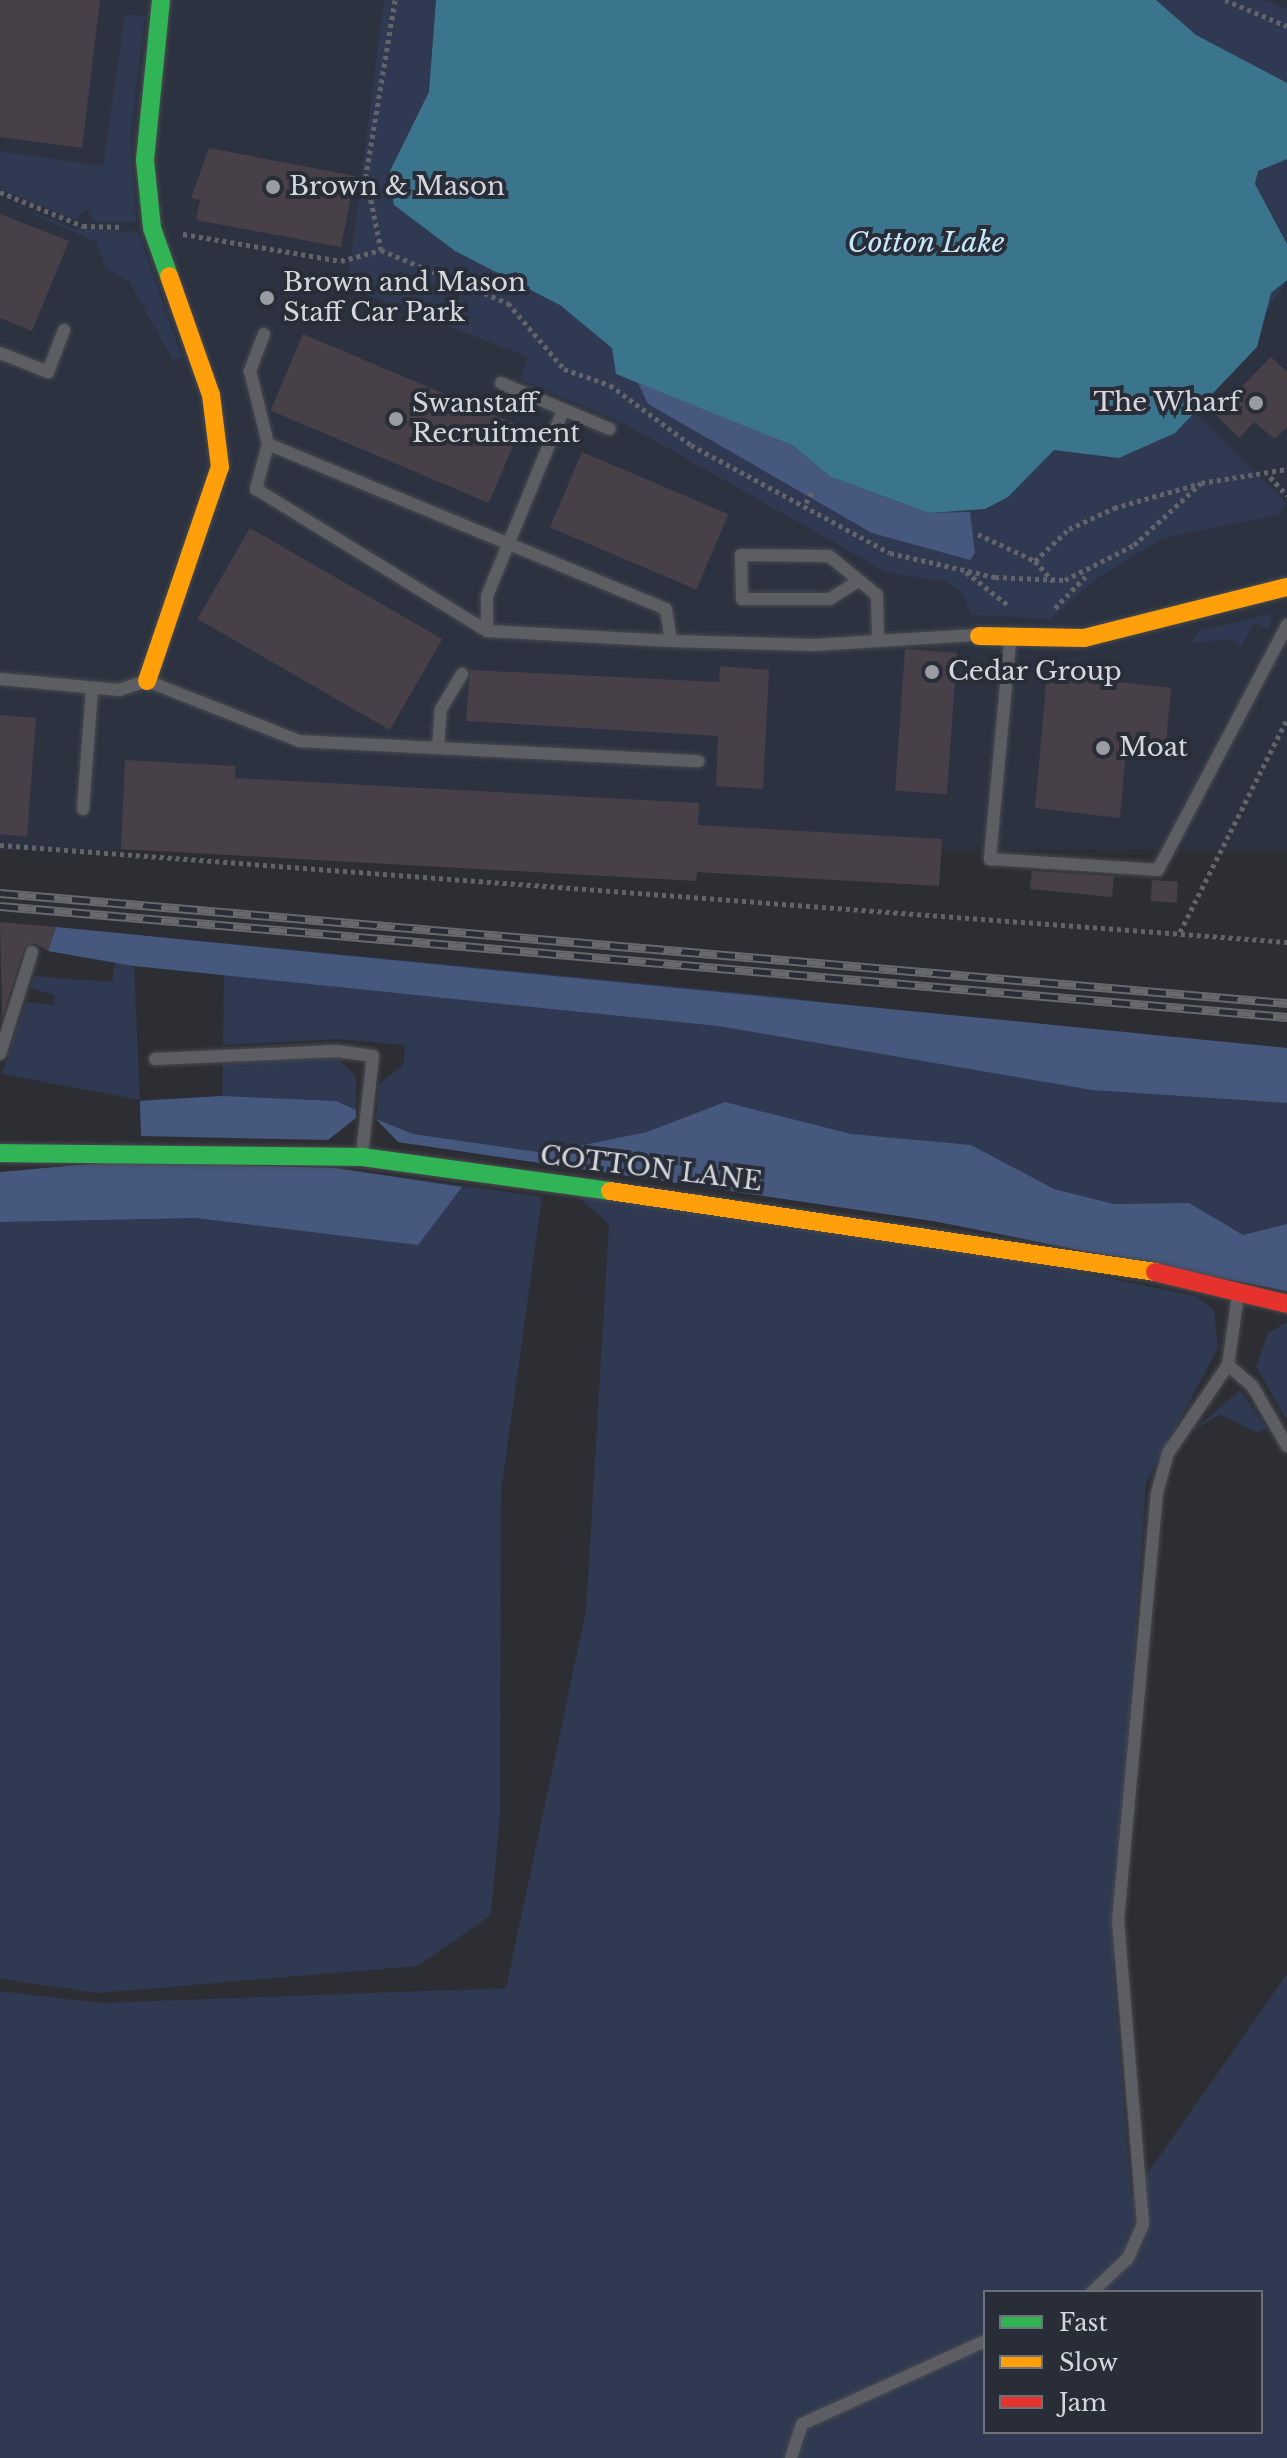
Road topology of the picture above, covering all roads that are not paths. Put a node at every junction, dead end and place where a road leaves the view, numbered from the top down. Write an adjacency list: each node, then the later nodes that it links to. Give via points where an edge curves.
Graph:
1 (161, 0): 20 (street, via 145,160 153,232 211,395 220,467)
2 (64, 330): 4 (lane, via 48,372)
3 (264, 334): 8 (lane, via 250,371)
4 (0, 353)
5 (501, 383): 6 (lane)
6 (563, 411): 7 (lane); 9 (lane)
7 (610, 429)
8 (268, 444): 9 (lane); 13 (lane, via 256,489)
9 (510, 542): 13 (lane, via 487,596); 17 (lane, via 666,609)
10 (857, 582): 10 (lane, via 829,556 741,555 742,599 830,599); 15 (lane, via 877,595)
11 (1287, 587): 16 (street, via 1084,638)
12 (1287, 625): 16 (lane, via 1158,870 990,859)
13 (487, 631): 17 (lane)
14 (979, 636): 15 (lane); 16 (street)
15 (878, 639): 17 (lane, via 814,645)
16 (1010, 639)
17 (671, 641)
18 (462, 674): 22 (lane, via 441,709)
19 (0, 679): 21 (lane)
20 (147, 681): 21 (lane, via 119,690); 22 (lane, via 299,741)
21 (92, 688): 24 (lane)
22 (438, 748): 23 (lane)
23 (699, 761)
24 (83, 809)
25 (32, 952): 26 (lane)
26 (0, 1054)
27 (155, 1059): 29 (lane, via 373,1056)
28 (0, 1153): 29 (street, COTTON LANE)
29 (362, 1157): 30 (street, COTTON LANE, via 888,1226 1141,1267)
30 (1239, 1292): 31 (street, COTTON LANE); 32 (lane)
31 (1287, 1304)
32 (1228, 1365): 33 (lane, via 1253,1387); 34 (lane, via 1168,1453 1157,1493 1118,1921 1143,2224 1128,2258)
33 (1287, 1446)
34 (1094, 2290)
35 (983, 2342): 36 (lane, via 802,2424)
36 (791, 2458)

